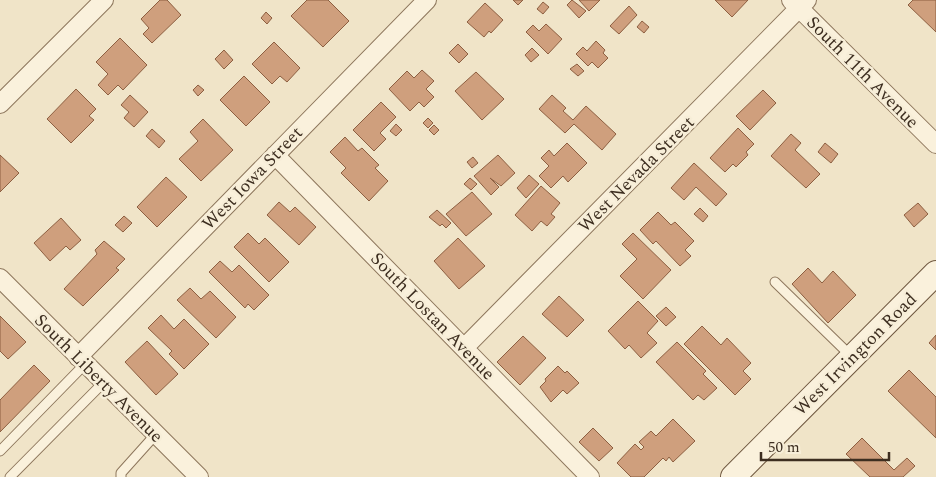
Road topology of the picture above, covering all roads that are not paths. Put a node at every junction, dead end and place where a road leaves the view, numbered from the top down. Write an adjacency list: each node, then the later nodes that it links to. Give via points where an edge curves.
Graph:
1 (104, 0): 4 (street)
2 (427, 0): 6 (street, West Iowa Street)
3 (799, 3): 5 (street, South 11th Avenue); 10 (street, West Nevada Street)
4 (0, 104)
5 (936, 144)
6 (275, 154): 10 (street, South Lostan Avenue); 12 (street, West Iowa Street)
7 (936, 273): 11 (main road, West Irvington Road)
8 (0, 278): 12 (street, South Liberty Avenue)
9 (776, 282): 11 (lane)
10 (464, 348): 19 (street, South Lostan Avenue)
11 (852, 357): 20 (main road, West Irvington Road)
12 (82, 361): 13 (street, South Liberty Avenue); 15 (lane)
13 (104, 382): 14 (street, South Liberty Avenue); 16 (lane)
14 (156, 434): 17 (lane, via 121,473); 18 (street, South Liberty Avenue)
15 (0, 450)
16 (10, 477)
17 (121, 477)
18 (199, 477)
19 (590, 477)
20 (733, 477)

